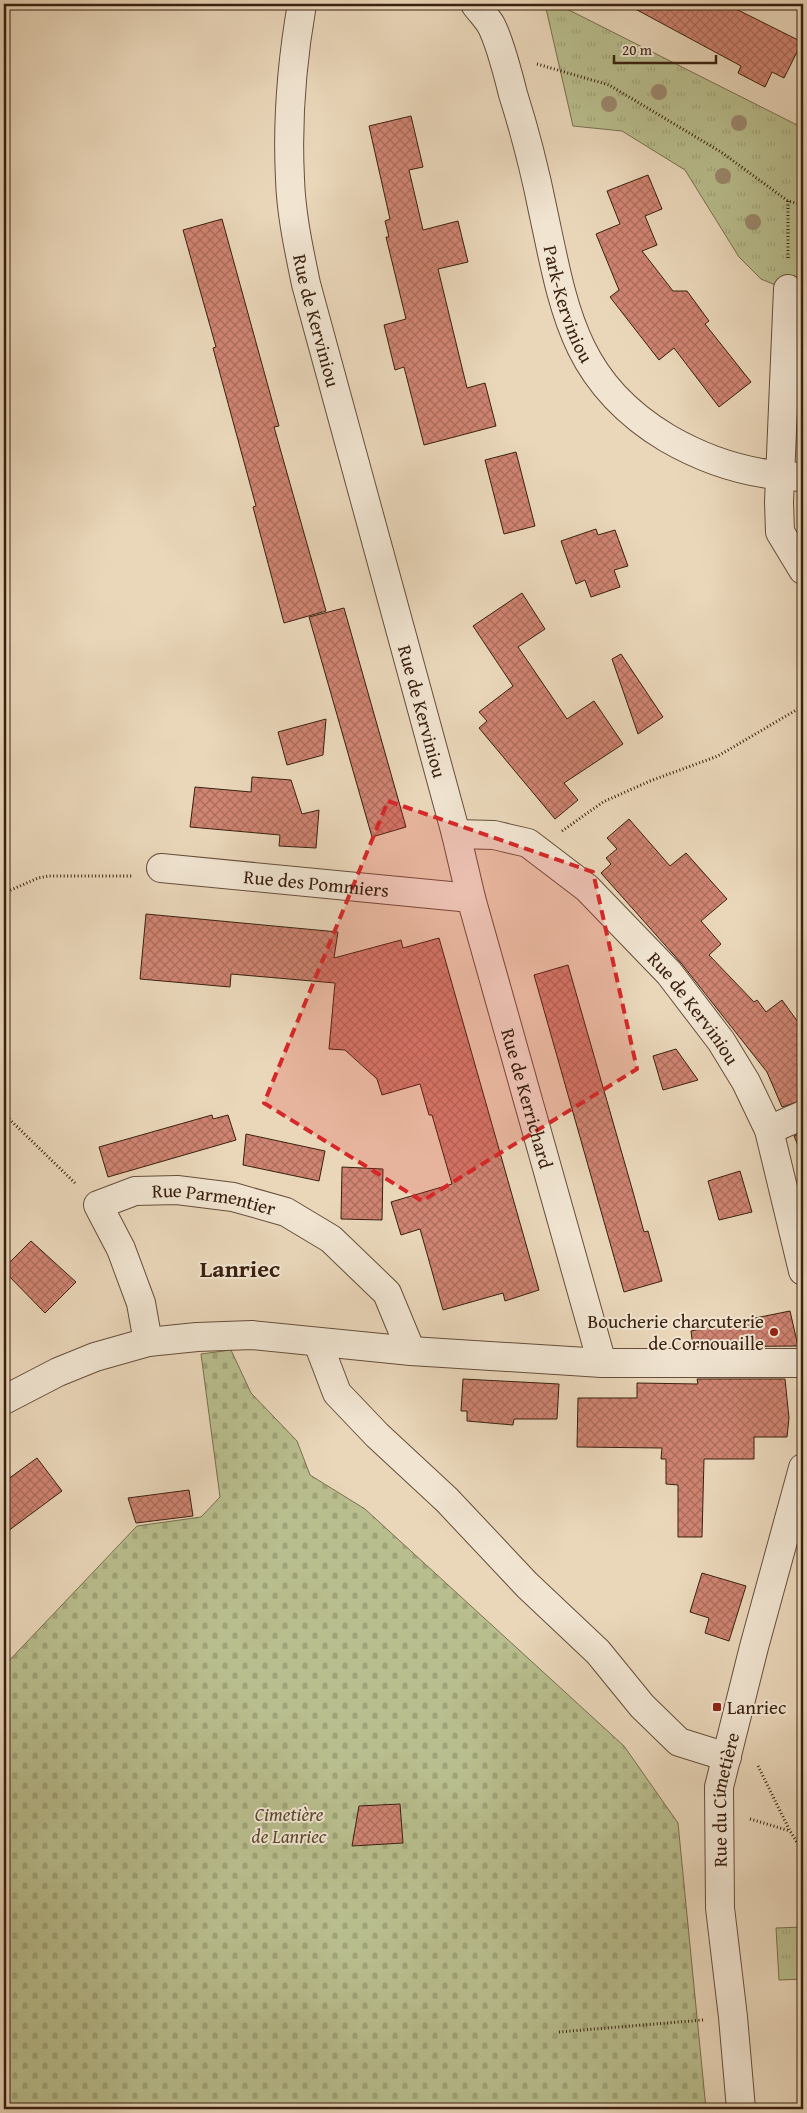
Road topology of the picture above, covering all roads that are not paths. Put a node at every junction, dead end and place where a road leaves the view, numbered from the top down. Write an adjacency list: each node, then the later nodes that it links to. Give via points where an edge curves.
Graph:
1 (302, 4): 6 (street, Rue de Kerviniou, via 292,73 290,149 290,180 299,250)
2 (475, 4): 4 (street, Park-Kerviniou, via 491,25 528,144 556,276 571,328 587,361 614,395 647,426 713,461 750,472)
3 (788, 289): 4 (street)
4 (792, 477): 5 (street, via 780,532)
5 (803, 570)
6 (456, 834): 8 (street, Rue de Kerrichard); 10 (street, Rue de Kerviniou, via 494,835 528,843 587,888 669,974 721,1041 746,1082)
7 (161, 868): 8 (street, Rue des Pommiers)
8 (472, 898): 15 (street, Rue de Kerrichard)
9 (803, 1115): 10 (street)
10 (769, 1130): 11 (street, Rue de Kerviniou)
11 (803, 1271)
12 (148, 1342): 13 (street, via 252,1335); 14 (street, Rue Parmentier, via 142,1304 121,1249 98,1205 135,1191 177,1190 233,1197 286,1212 331,1239 386,1293); 17 (street, via 80,1363)
13 (318, 1343): 14 (street); 20 (street, via 337,1393 598,1652 642,1706 679,1742)
14 (411, 1351): 15 (street)
15 (602, 1363): 16 (street)
16 (803, 1363)
17 (7, 1396)
18 (803, 1468): 19 (street, Rue du Cimetière)
19 (794, 1531): 20 (street, Rue du Cimetière)
20 (727, 1757): 21 (street, Rue du Cimetière, via 719,1787 720,1908)
21 (741, 2109)

